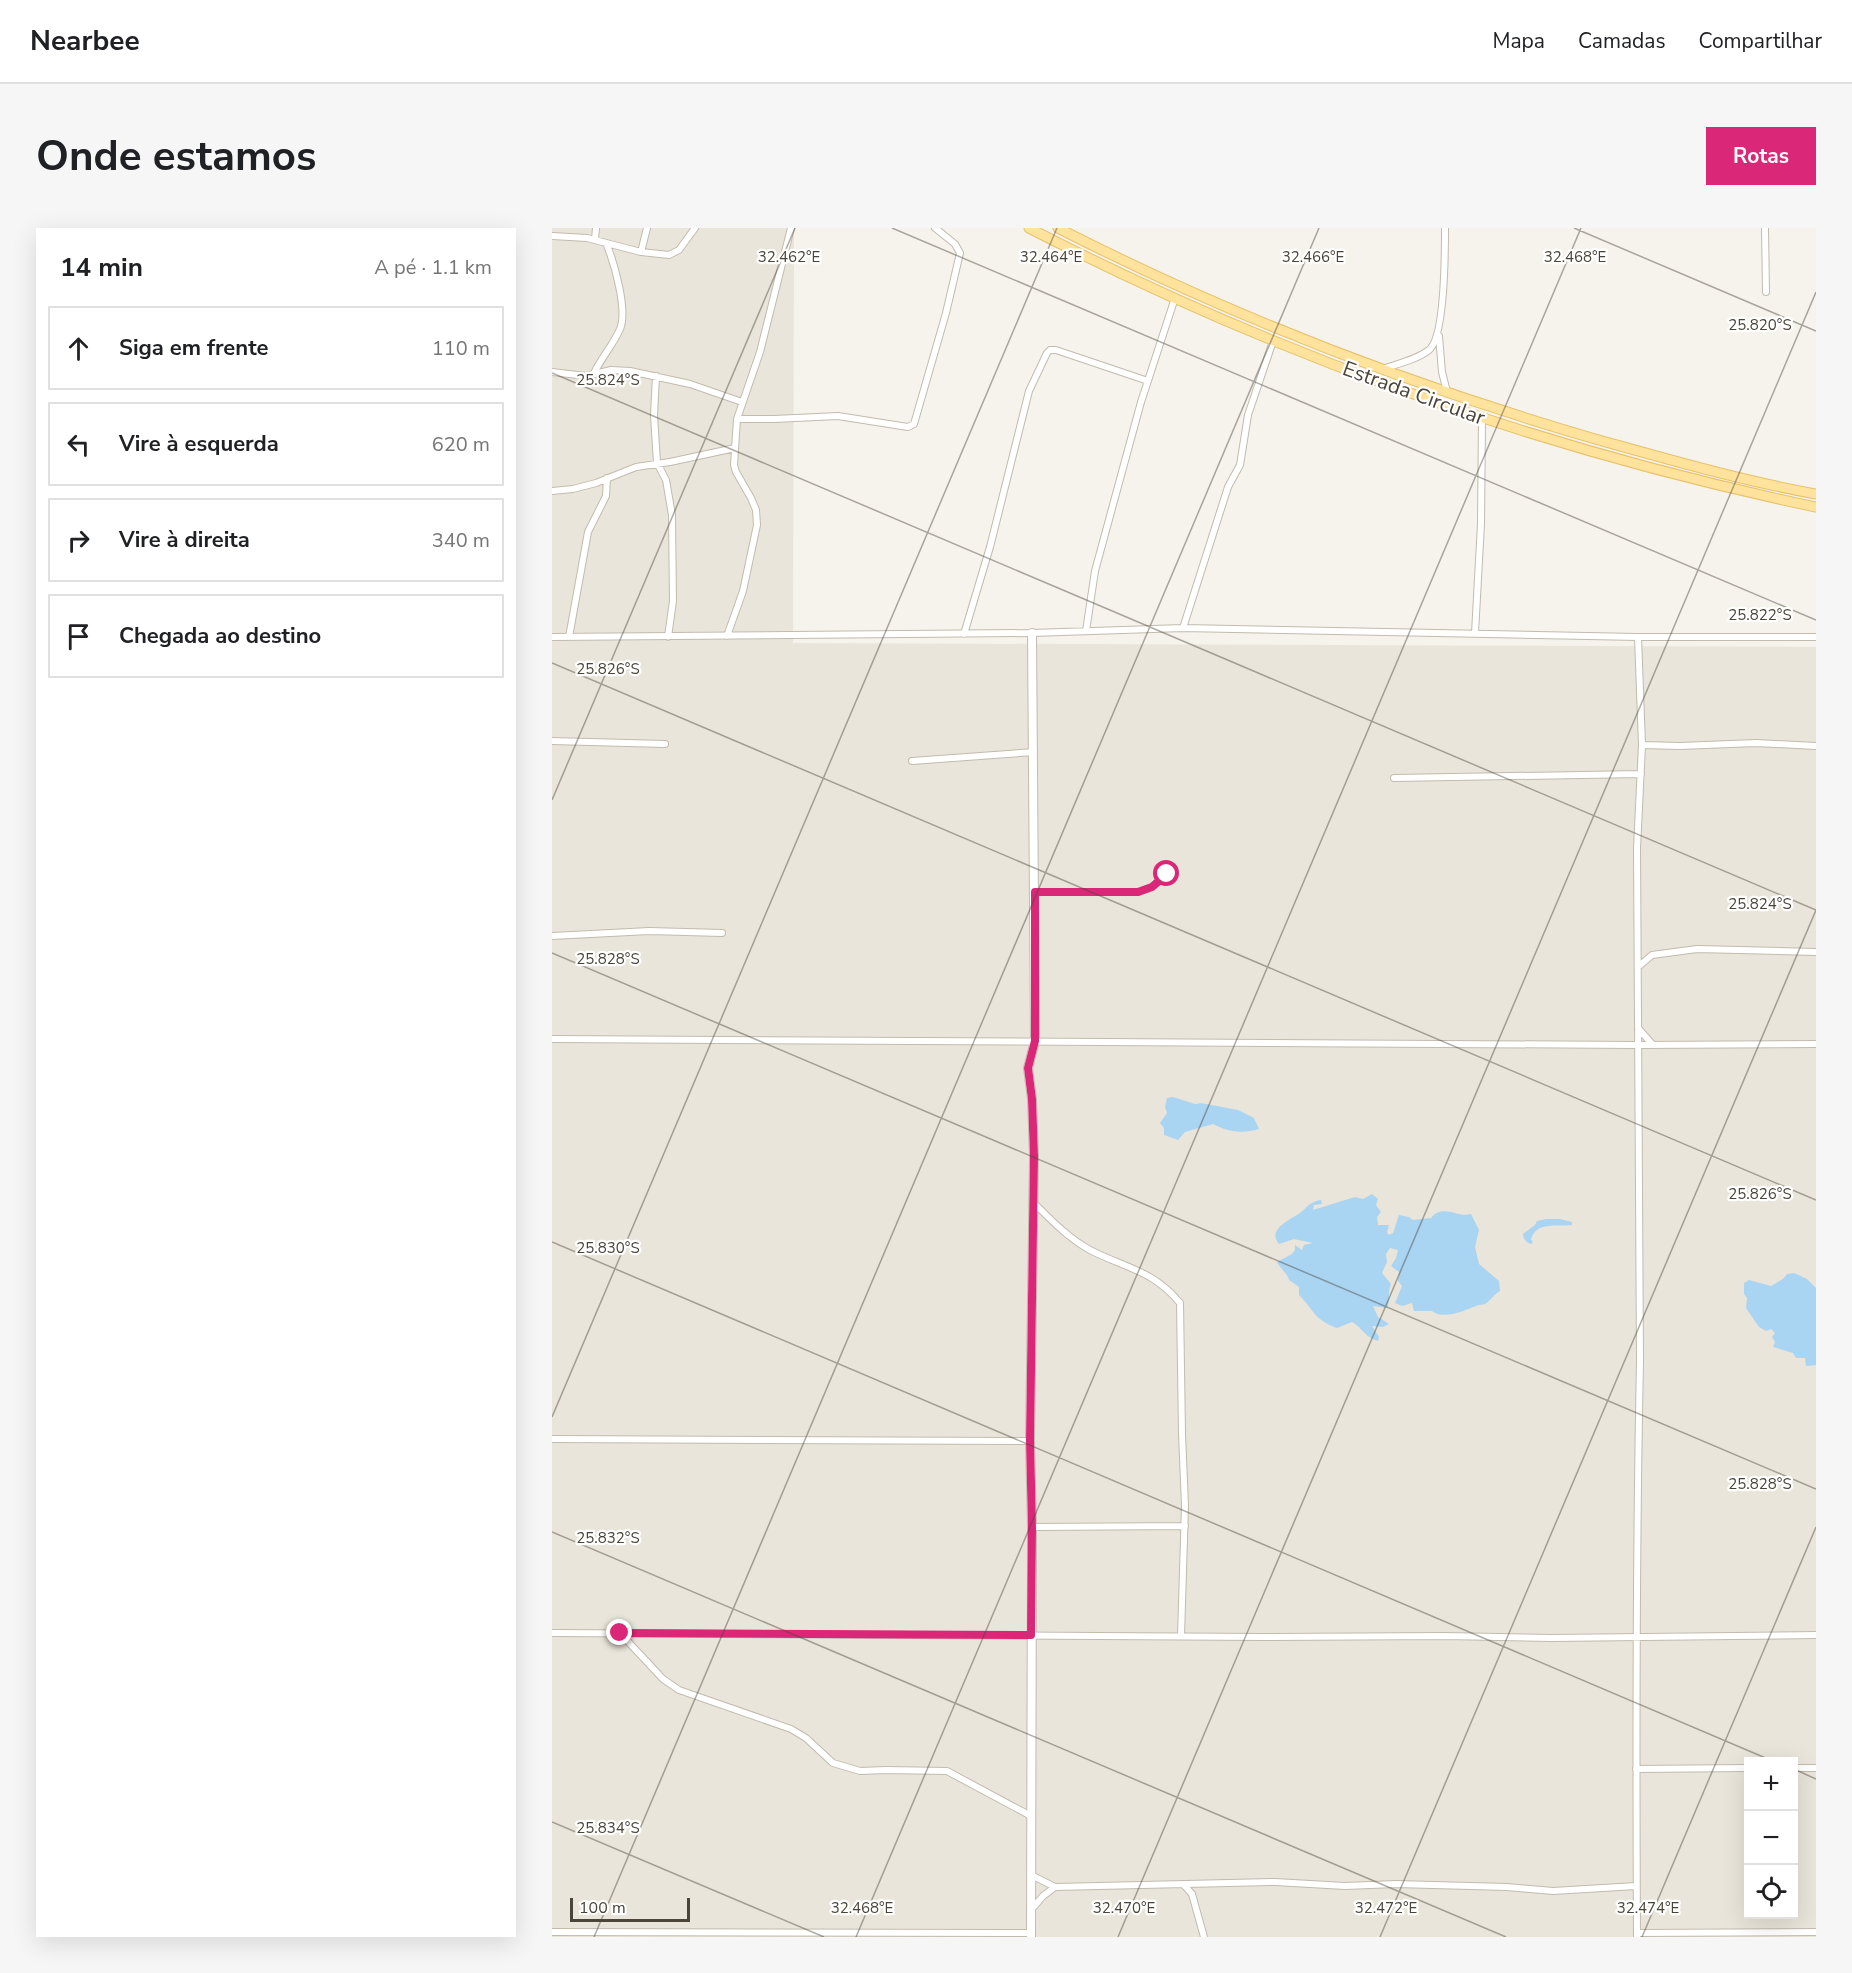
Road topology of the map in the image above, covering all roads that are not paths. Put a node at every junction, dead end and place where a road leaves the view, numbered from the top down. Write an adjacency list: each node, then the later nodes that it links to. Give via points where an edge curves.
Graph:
1 (596, 228): 11 (street)
2 (646, 228): 13 (street)
3 (695, 228): 13 (street, via 675,254)
4 (791, 228): 24 (street, via 753,377)
5 (935, 228): 26 (street, via 960,253 914,424 908,427 837,416)
6 (1029, 228): 15 (main road, Estrada Circular)
7 (1058, 228): 18 (main road, Estrada Circular, via 1261,322)
8 (1445, 228): 16 (street)
9 (1764, 228): 14 (street)
10 (552, 237): 11 (street)
11 (595, 240): 12 (street)
12 (606, 243): 13 (street); 20 (street, via 616,268 623,315 621,326)
13 (641, 252)
14 (1766, 292)
15 (1175, 298): 17 (main road, Estrada Circular); 22 (street)
16 (1438, 332): 18 (street, via 1431,349); 23 (street)
17 (1273, 341): 25 (main road, Estrada Circular); 33 (street, via 1248,415 1239,465 1228,487)
18 (1382, 369): 23 (main road, Estrada Circular)
19 (552, 372): 20 (street, via 586,376)
20 (594, 373): 21 (street, via 611,370)
21 (656, 376): 24 (street); 28 (street)
22 (1148, 381): 34 (street, via 1095,571); 37 (street, via 1056,350 1047,353 1029,391)
23 (1447, 392): 31 (main road, Estrada Circular, via 1660,457)
24 (742, 402): 26 (street)
25 (1482, 418): 32 (main road, Estrada Circular, via 1655,470); 36 (street)
26 (736, 419): 27 (street)
27 (735, 448): 28 (street); 38 (street, via 736,472 752,498 757,525 743,591)
28 (657, 464): 29 (street); 40 (street, via 666,480 672,515)
29 (607, 478): 30 (street); 42 (street, via 606,496 588,532)
30 (552, 491)
31 (1816, 494)
32 (1816, 507)
33 (1184, 628): 34 (street); 36 (street)
34 (1086, 632): 35 (street)
35 (1032, 633): 37 (street); 48 (street)
36 (1475, 633): 41 (street)
37 (964, 634): 38 (street)
38 (727, 636): 40 (street)
39 (552, 637): 42 (street)
40 (668, 637): 42 (street)
41 (1638, 637): 43 (street); 46 (street)
42 (569, 638)
43 (1816, 638)
44 (552, 741): 45 (street)
45 (665, 744)
46 (1642, 745): 47 (street); 50 (street)
47 (1816, 746)
48 (1034, 752): 49 (street); 53 (street)
49 (912, 761)
50 (1641, 774): 51 (street); 57 (street)
51 (1394, 778)
52 (1167, 874): 53 (street, via 1152,887 1138,892)
53 (1035, 892): 60 (street)
54 (722, 933): 55 (street, via 649,931)
55 (552, 936)
56 (1816, 952): 57 (street, via 1697,949 1652,955)
57 (1638, 967): 58 (street)
58 (1638, 1028): 61 (street); 63 (street)
59 (552, 1040): 60 (street)
60 (1035, 1041): 63 (street); 64 (street, via 1028,1068)
61 (1652, 1044): 62 (street); 63 (street)
62 (1816, 1044)
63 (1638, 1045): 74 (street, via 1640,1361)
64 (1033, 1202): 66 (street); 67 (street, via 1063,1232 1089,1249 1159,1281 1180,1303)
65 (552, 1439): 66 (street)
66 (1030, 1441): 68 (street)
67 (1185, 1526): 68 (street); 73 (street)
68 (1032, 1527): 71 (street)
69 (552, 1633): 70 (street)
70 (620, 1633): 71 (street); 79 (street, via 663,1679 679,1690 791,1729 833,1763 860,1771 947,1771)
71 (1031, 1635): 73 (street); 79 (street)
72 (1816, 1635): 74 (street)
73 (1181, 1636): 74 (street)
74 (1636, 1638): 78 (street)
75 (1744, 1767): 78 (street)
76 (1798, 1768): 77 (street)
77 (1816, 1768)
78 (1636, 1769): 82 (street)
79 (1031, 1816): 80 (street)
80 (1031, 1875): 83 (street); 84 (street)
81 (1184, 1885): 82 (street, via 1275,1882 1553,1891); 83 (street); 90 (street, via 1192,1894)
82 (1636, 1886): 89 (street)
83 (1055, 1887): 84 (street)
84 (1031, 1910): 88 (street)
85 (552, 1932): 87 (street)
86 (1816, 1932): 89 (street)
87 (610, 1934): 88 (street)
88 (1031, 1935)
89 (1637, 1935)
90 (1204, 1937)

